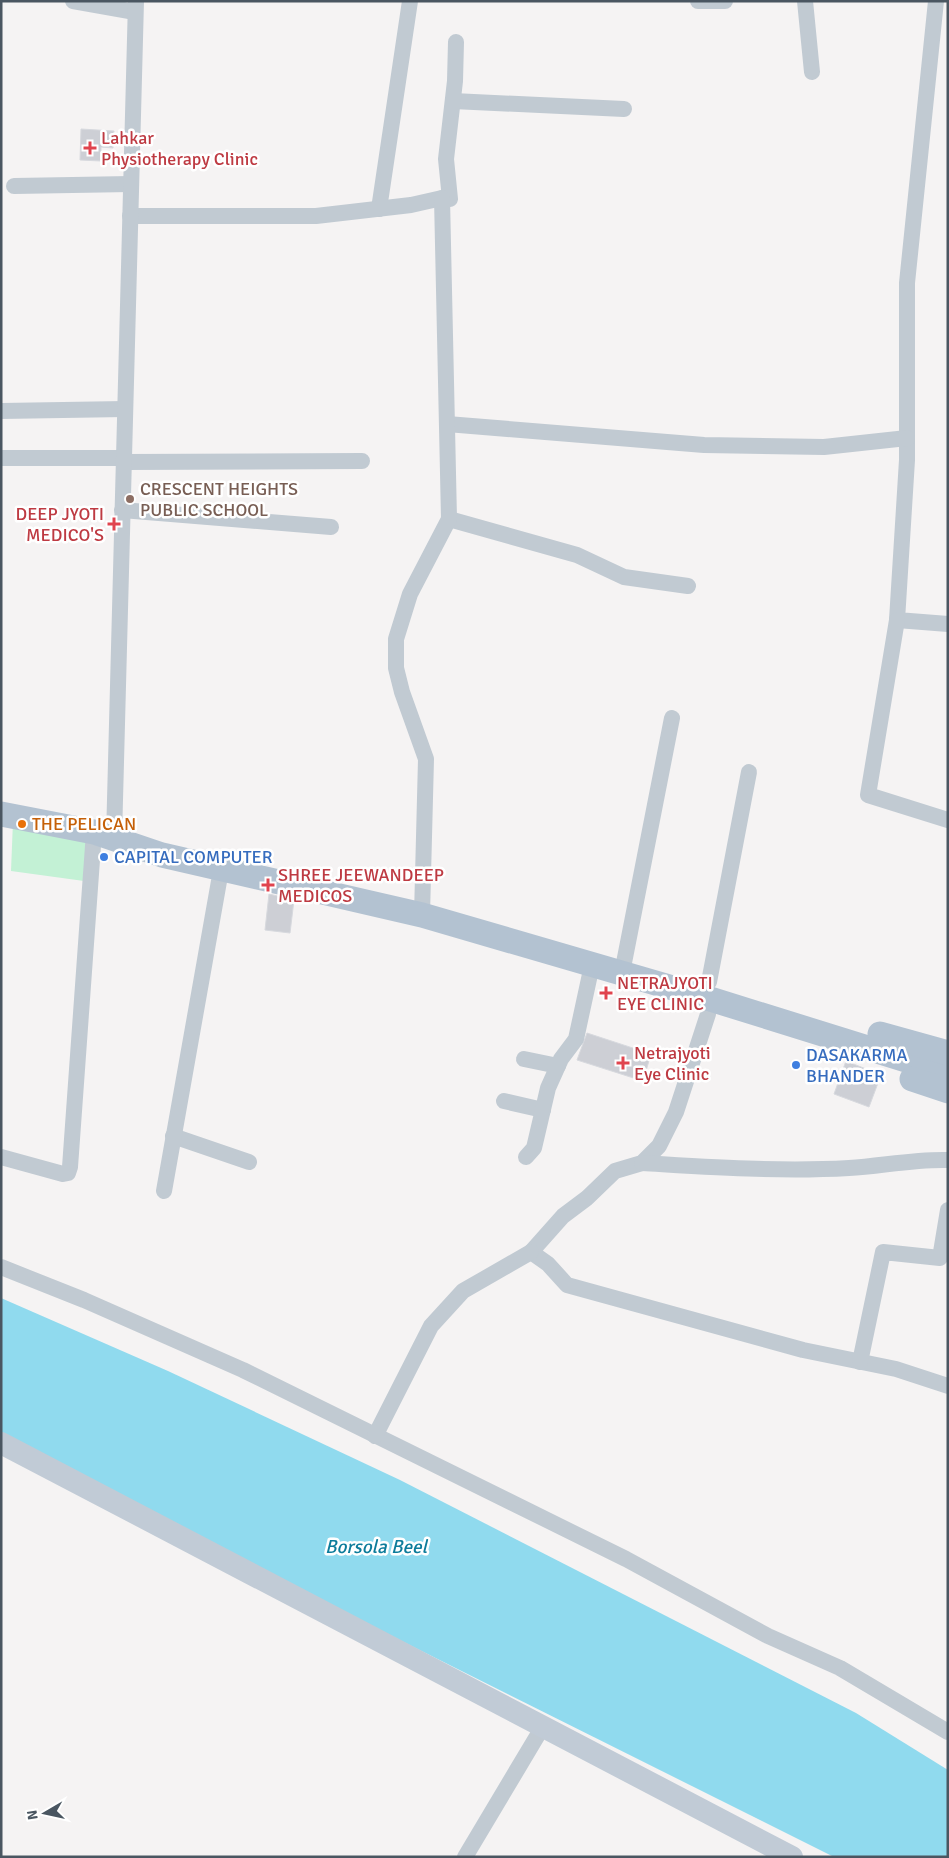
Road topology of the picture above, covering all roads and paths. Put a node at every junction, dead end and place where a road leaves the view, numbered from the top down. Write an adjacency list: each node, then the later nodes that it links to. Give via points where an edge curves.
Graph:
1 (73, 1): 7 (street)
2 (410, 1): 15 (street)
3 (698, 1): 4 (street)
4 (724, 1)
5 (805, 1): 9 (street)
6 (936, 1): 20 (street, via 907,284)
7 (136, 7): 12 (street)
8 (456, 42): 10 (street)
9 (812, 72)
10 (453, 101): 11 (street); 14 (street, via 446,159 450,199)
11 (624, 109)
12 (131, 184): 13 (street); 16 (street)
13 (14, 186)
14 (442, 198): 15 (street); 19 (street)
15 (379, 209): 16 (street, via 316,216)
16 (130, 216): 17 (street)
17 (125, 409): 18 (street); 22 (street)
18 (1, 411)
19 (447, 424): 20 (street, via 704,445 824,447); 25 (street)
20 (907, 438): 28 (street)
21 (1, 458): 22 (street)
22 (124, 460): 23 (street); 24 (street)
23 (362, 461)
24 (122, 510): 26 (street); 34 (street)
25 (449, 519): 27 (street, via 577,555 624,577); 36 (street, via 410,594 396,639 396,668 402,692 426,759)
26 (331, 527)
27 (688, 586)
28 (897, 620): 29 (street); 33 (street, via 868,795)
29 (948, 624)
30 (672, 718): 38 (street)
31 (749, 772): 39 (street)
32 (1, 814): 34 (main road)
33 (948, 820)
34 (104, 835): 35 (main road, via 162,855); 49 (street, via 70,1167 68,1173 63,1174)
35 (222, 870): 36 (main road); 48 (street)
36 (422, 915): 37 (main road)
37 (592, 964): 38 (main road); 43 (street, via 576,1039)
38 (633, 976): 39 (main road, via 661,973); 40 (main road, via 660,1000); 44 (main road)
39 (709, 982): 41 (main road)
40 (708, 1014): 45 (main road); 53 (street, via 676,1112 659,1146)
41 (948, 1053)
42 (524, 1059): 43 (street)
43 (558, 1066): 47 (street)
44 (948, 1073)
45 (948, 1091)
46 (504, 1101): 47 (street)
47 (543, 1110): 50 (street, via 534,1148)
48 (174, 1136): 52 (street); 54 (street)
49 (1, 1157)
50 (526, 1157)
51 (948, 1160): 53 (street, via 916,1159 850,1168 757,1169)
52 (249, 1162)
53 (642, 1163): 56 (street, via 615,1171 563,1216)
54 (164, 1191)
55 (948, 1210): 58 (street, via 940,1258 883,1252)
56 (531, 1252): 58 (street, via 548,1264 567,1285 802,1350); 60 (street, via 464,1291 431,1326)
57 (1, 1267): 60 (street, via 243,1370)
58 (860, 1362): 59 (street, via 896,1369)
59 (948, 1386)
60 (375, 1436): 63 (street, via 626,1559 768,1636 840,1668)
61 (1, 1443): 62 (street)
62 (542, 1728): 64 (street); 65 (street)
63 (948, 1732)
64 (465, 1857)
65 (792, 1857)

